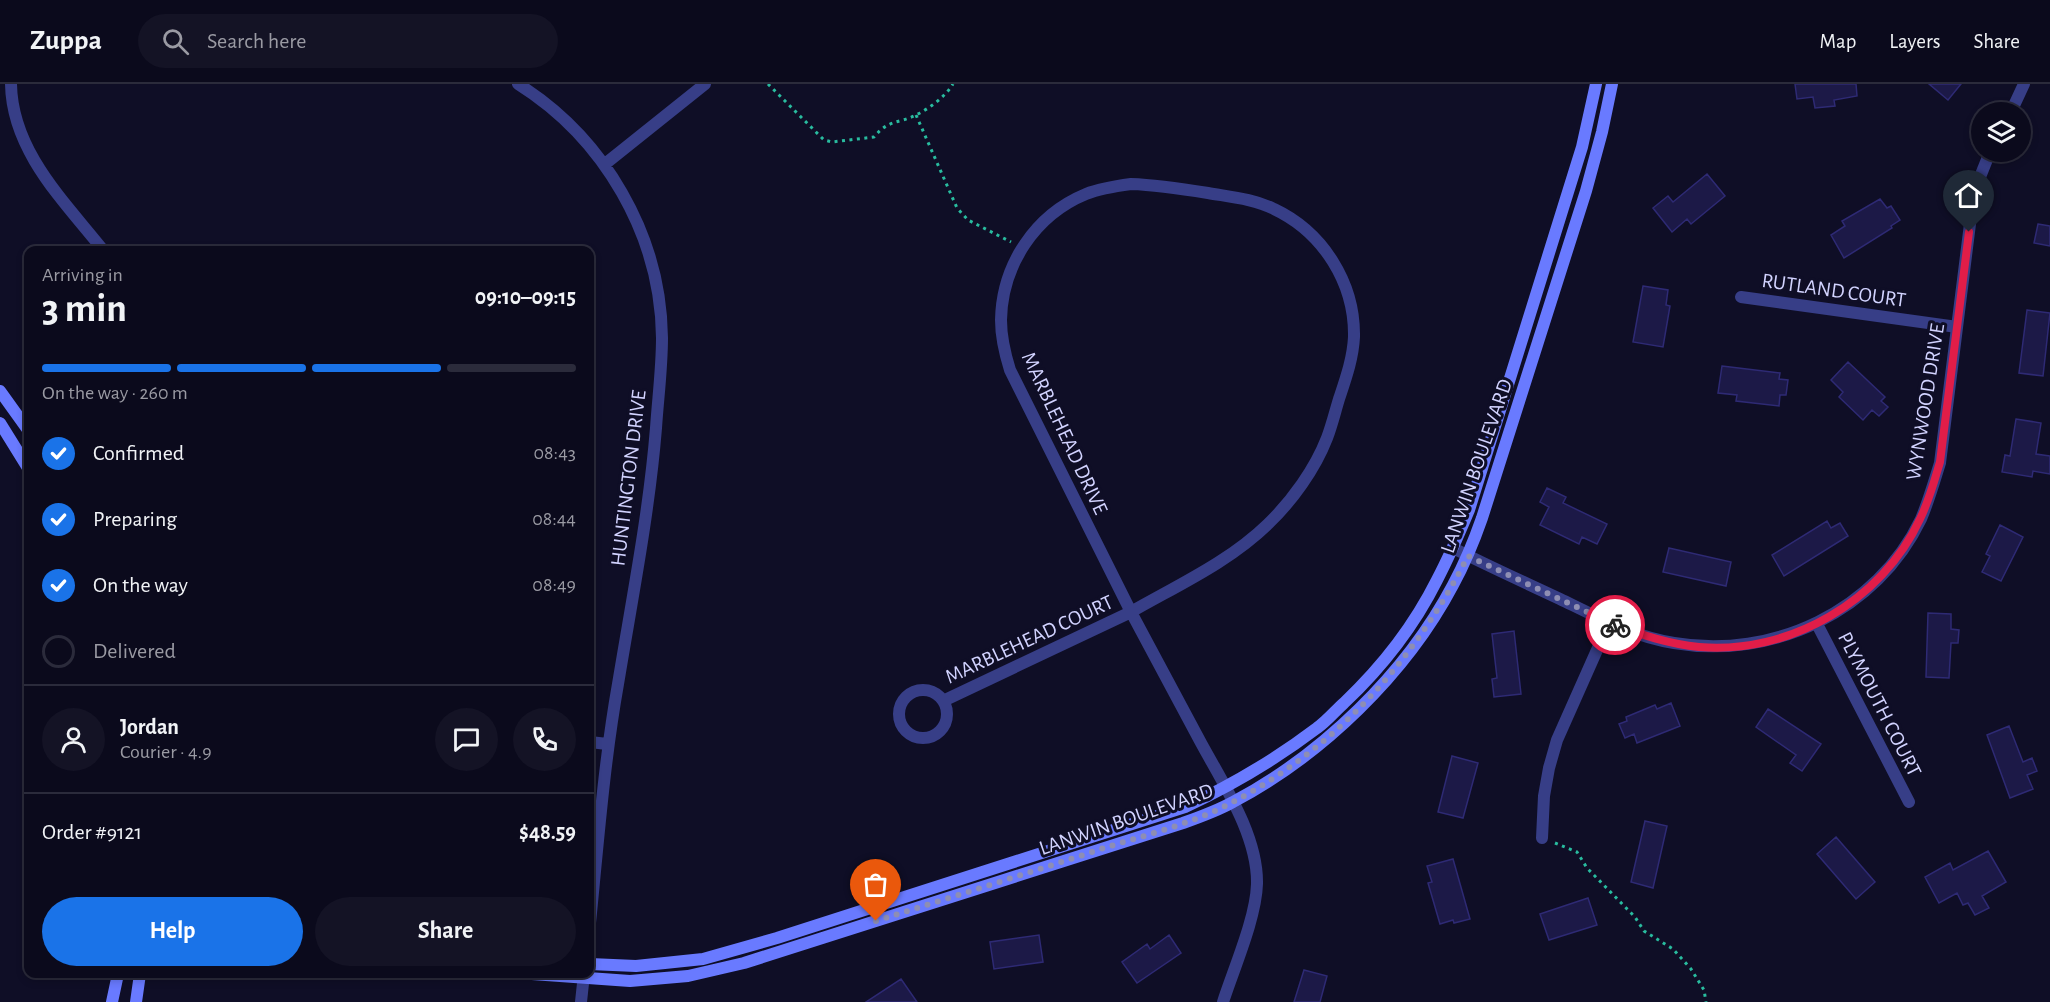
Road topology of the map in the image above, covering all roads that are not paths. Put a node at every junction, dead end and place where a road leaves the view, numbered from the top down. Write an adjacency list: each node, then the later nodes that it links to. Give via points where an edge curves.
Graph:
1 (11, 84): 10 (street, via 24,142 37,166)
2 (518, 84): 9 (street, HUNTINGTON DRIVE, via 550,106)
3 (705, 84): 9 (street)
4 (1596, 84): 17 (street, LANWIN BOULEVARD, via 1578,159 1469,510)
5 (1612, 84): 18 (street, LANWIN BOULEVARD, via 1586,191)
6 (2024, 84): 7 (street)
7 (2015, 102)
8 (1986, 162): 12 (street, WYNWOOD DRIVE, via 1972,208)
9 (604, 164): 24 (street, HUNTINGTON DRIVE, via 624,195 652,264 662,337 653,467)
10 (100, 246)
11 (1741, 297): 12 (street, RUTLAND COURT)
12 (1957, 327): 21 (street, WYNWOOD DRIVE, via 1940,462 1920,521 1881,575)
13 (0, 391): 15 (street)
14 (0, 423): 16 (street)
15 (24, 424)
16 (24, 462)
17 (1453, 548): 18 (street, WYNWOOD DRIVE); 25 (street, LANWIN BOULEVARD, via 1408,629 1369,679 1319,727)
18 (1468, 556): 20 (street, WYNWOOD DRIVE); 26 (street, LANWIN BOULEVARD, via 1429,624 1364,705 1324,741)
19 (1131, 612): 19 (street, MARBLEHEAD DRIVE, via 1227,558 1289,501 1311,470 1326,439 1351,361 1354,337 1347,290 1326,250 1308,230 1274,208 1251,200 1151,184 1105,188 1050,215 1022,247 1009,274 1001,321 1010,370); 22 (street, MARBLEHEAD COURT); 25 (street, MARBLEHEAD DRIVE)
20 (1609, 623): 21 (street, WYNWOOD DRIVE, via 1641,635 1701,647 1766,642); 28 (street, via 1557,740 1544,796)
21 (1817, 624): 27 (street, PLYMOUTH COURT)
22 (943, 700)
23 (594, 742): 24 (street)
24 (607, 744): 29 (street, HUNTINGTON DRIVE)
25 (1226, 788): 26 (street, MARBLEHEAD DRIVE); 30 (street, LANWIN BOULEVARD, via 1185,807 714,956 636,966)
26 (1233, 802): 31 (street, LANWIN BOULEVARD, via 1183,823 744,963 688,976 630,981); 38 (street, MARBLEHEAD DRIVE, via 1252,851 1257,883 1255,906)
27 (1909, 802)
28 (1542, 838)
29 (594, 881)
30 (594, 964)
31 (594, 977)
32 (117, 978): 35 (street)
33 (139, 978): 36 (street)
34 (584, 978): 37 (street)
35 (112, 1002)
36 (136, 1002)
37 (581, 1002)
38 (1223, 1002)

